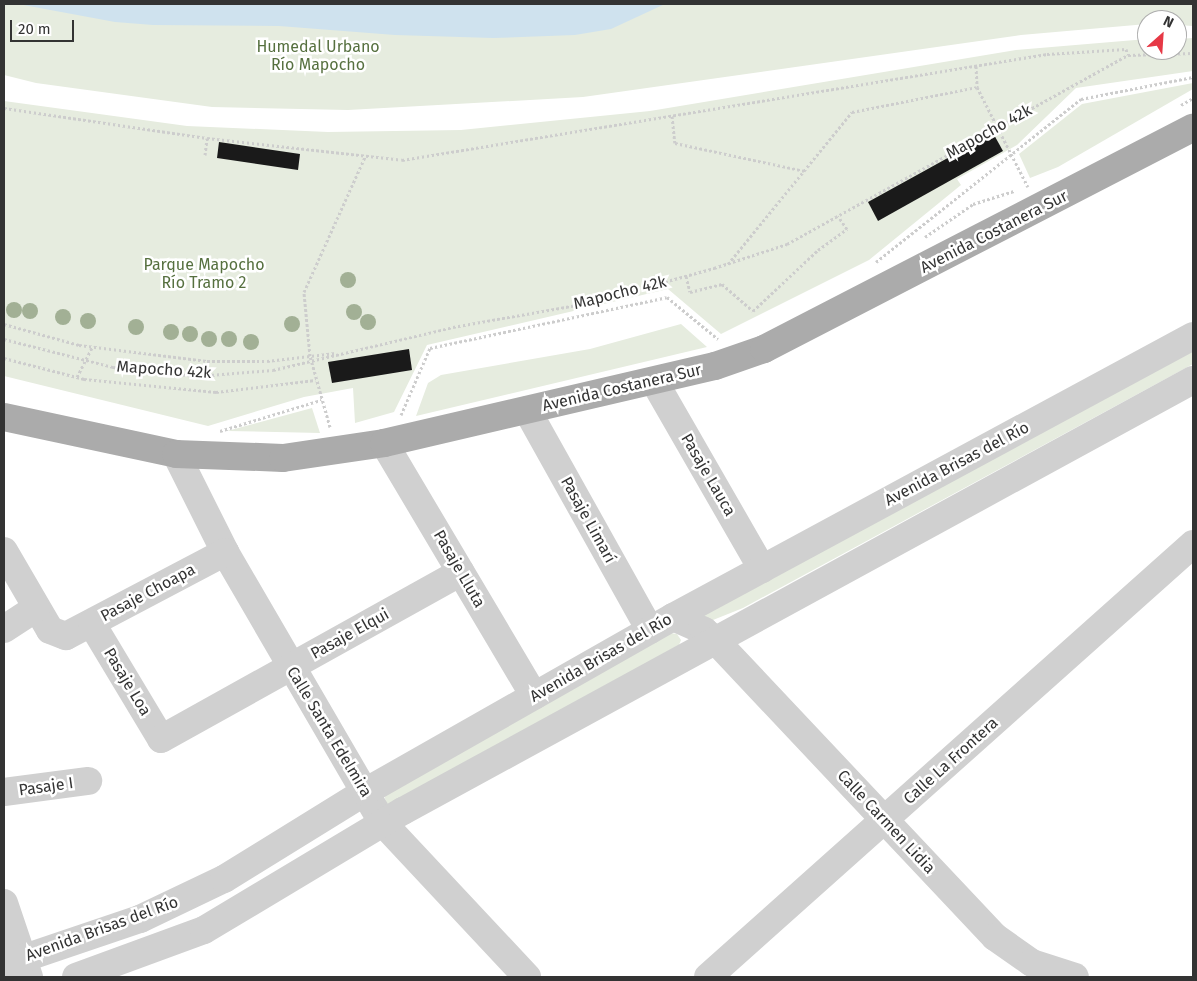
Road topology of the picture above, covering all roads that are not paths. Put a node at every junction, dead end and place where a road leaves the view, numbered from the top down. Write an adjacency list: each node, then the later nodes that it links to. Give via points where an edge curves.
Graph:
1 (1185, 118): 4 (main road, Avenida Costanera Sur, via 759,351)
2 (1193, 336): 12 (street, Avenida Brisas del Río)
3 (1193, 380): 18 (street)
4 (654, 381): 5 (main road, Avenida Costanera Sur); 12 (street, Pasaje Lauca)
5 (526, 410): 7 (main road, Avenida Costanera Sur); 15 (street, Pasaje Limarí)
6 (4, 417): 8 (main road, Avenida Costanera Sur)
7 (390, 434): 8 (main road, Avenida Costanera Sur, via 338,451 256,459); 13 (street, Pasaje Lluta)
8 (176, 454): 11 (street, Calle Santa Edelmira)
9 (1193, 544): 25 (street, Calle La Frontera)
10 (4, 551): 14 (street)
11 (225, 552): 17 (street, Pasaje Choapa); 19 (street, Calle Santa Edelmira)
12 (762, 569): 15 (street, Avenida Brisas del Río)
13 (461, 572): 19 (street, Pasaje Elqui); 20 (street, Pasaje Lluta)
14 (36, 608): 16 (street); 17 (street, via 54,634)
15 (661, 623): 18 (street, Calle Carmen Lidia, via 704,631); 20 (street, Avenida Brisas del Río)
16 (4, 629)
17 (82, 629): 21 (street, Pasaje Loa)
18 (715, 640): 25 (street, Calle Carmen Lidia); 26 (street)
19 (291, 667): 21 (street, Pasaje Elqui); 24 (street, Calle Santa Edelmira)
20 (534, 696): 24 (street, Avenida Brisas del Río)
21 (161, 739)
22 (88, 781): 23 (street, Pasaje I)
23 (4, 792)
24 (365, 792): 26 (street, Calle Santa Edelmira); 28 (street, Avenida Brisas del Río, via 224,879 140,919)
25 (884, 820): 31 (street, Calle La Frontera); 32 (street, Calle Carmen Lidia, via 1000,942 1032,963)
26 (383, 823): 29 (street, via 204,930); 30 (street, Calle Santa Edelmira)
27 (4, 903): 28 (street)
28 (18, 967)
29 (76, 977)
30 (528, 977)
31 (708, 977)
32 (1075, 977)

